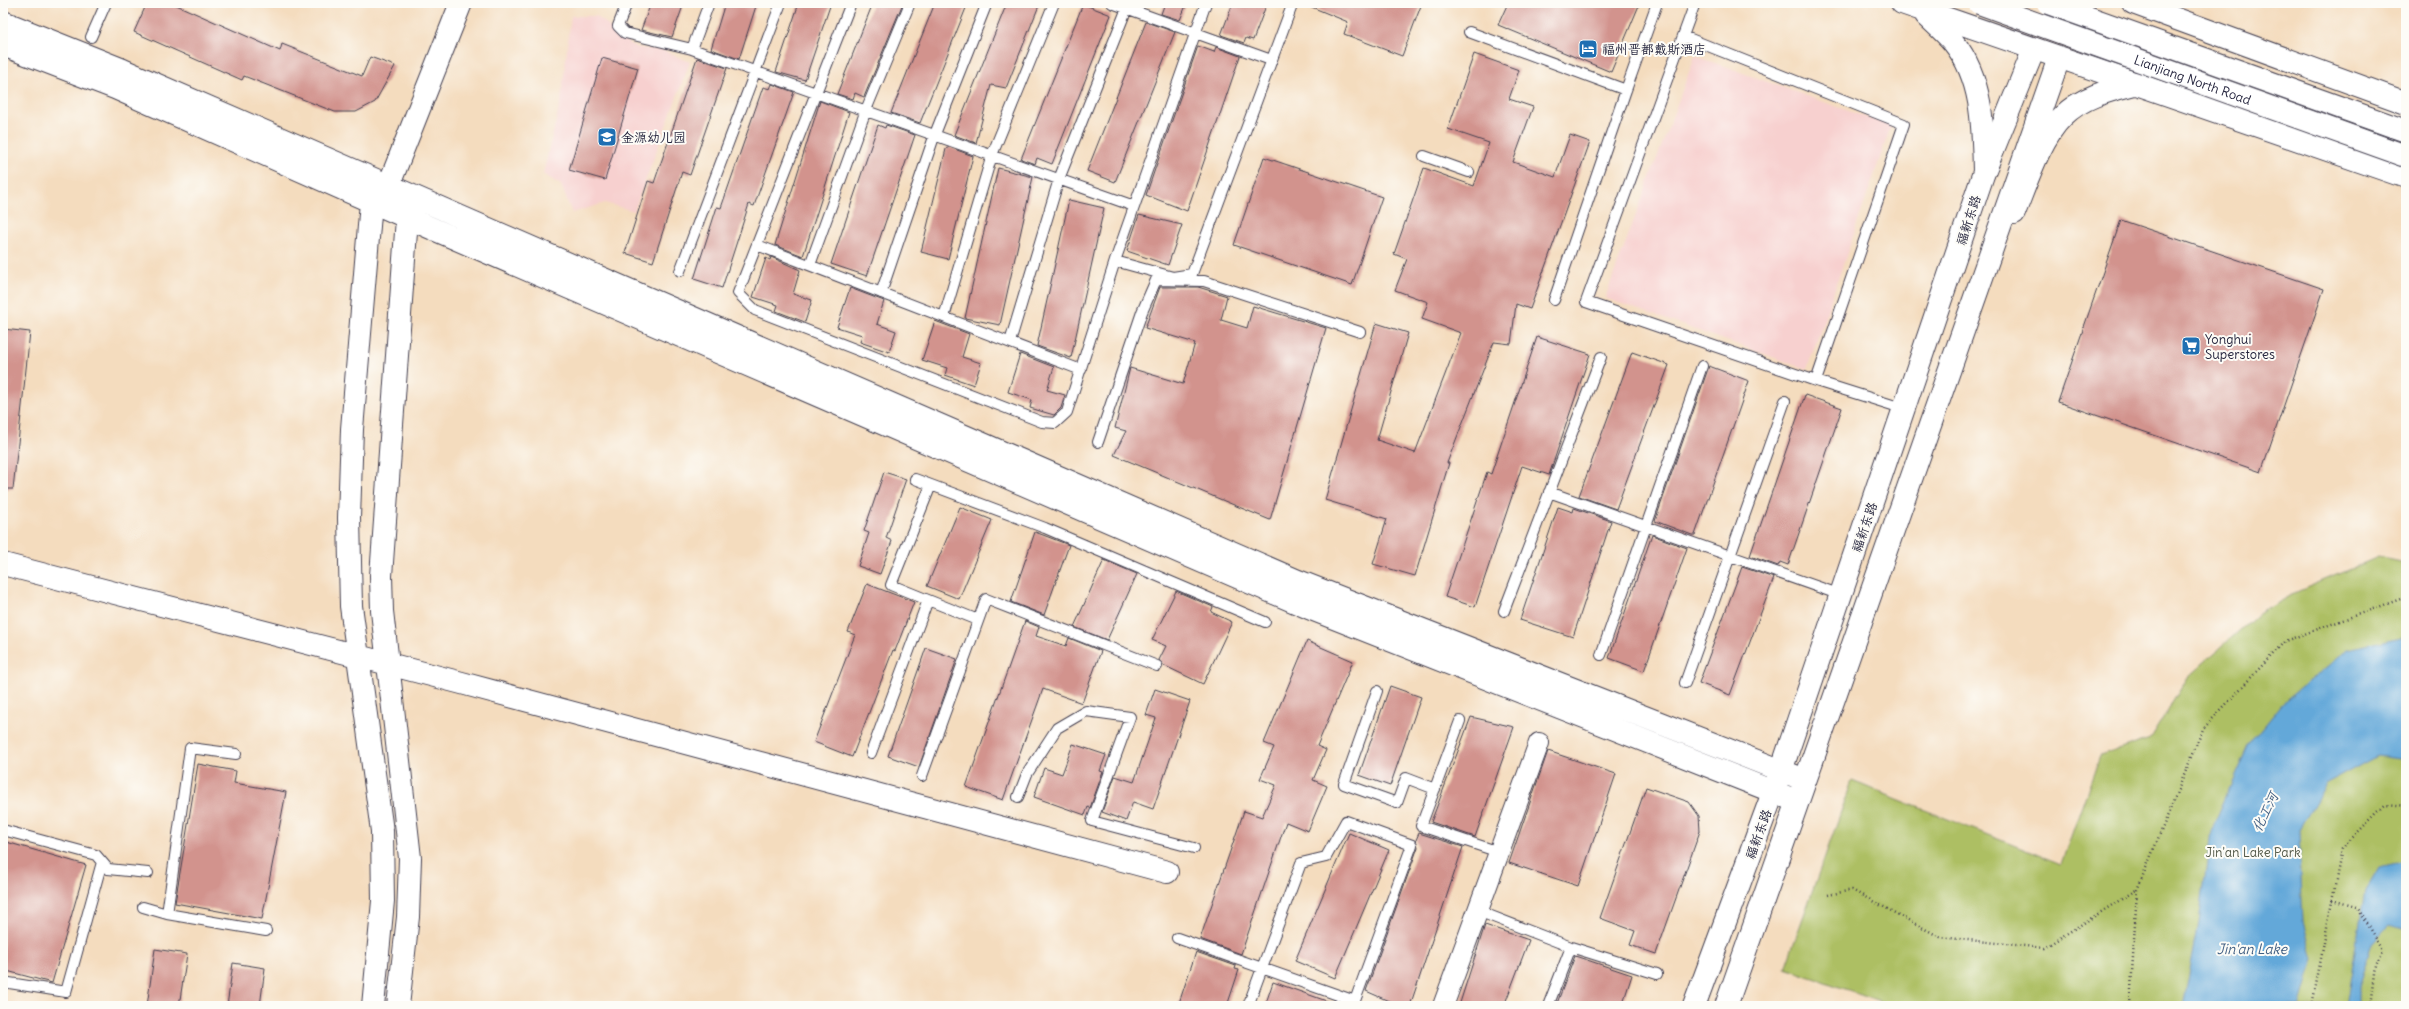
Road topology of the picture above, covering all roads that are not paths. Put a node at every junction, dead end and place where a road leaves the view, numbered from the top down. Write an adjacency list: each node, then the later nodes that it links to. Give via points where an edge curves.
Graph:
1 (106, 3): 26 (lane)
2 (460, 3): 47 (main road)
3 (627, 3): 28 (lane, via 618,26 625,33)
4 (709, 3): 28 (lane)
5 (781, 3): 32 (lane)
6 (851, 3): 35 (lane)
7 (910, 3): 37 (lane)
8 (987, 3): 39 (lane)
9 (1054, 3): 40 (lane)
10 (1112, 3): 18 (lane)
11 (1206, 3): 24 (lane)
12 (1293, 3): 31 (lane)
13 (1658, 3): 34 (lane)
14 (1695, 3): 25 (lane)
15 (1979, 3): 42 (main road, Lianjiang North Road, bridge)
16 (2079, 3): 30 (main road, 福新东路)
17 (2133, 3): 21 (main road)
18 (1128, 6): 24 (lane); 46 (lane)
19 (1911, 6): 29 (main road); 44 (main road, via 1954,44 1970,72 1980,102)
20 (2049, 7): 29 (main road, 福新东路); 38 (main road, Lianjiang North Road, bridge)
21 (2158, 8): 36 (main road)
22 (3, 22): 47 (main road, via 123,70)
23 (1469, 32): 34 (lane)
24 (1195, 33): 31 (lane); 49 (lane)
25 (1683, 36): 64 (lane, via 1904,124); 64 (lane, via 1586,302)
26 (91, 37)
27 (3, 45): 48 (main road, via 122,91)
28 (692, 49): 32 (lane)
29 (2034, 49): 30 (main road); 44 (main road, 福新东路)
30 (2059, 58): 33 (main road); 58 (main road, 福新东路)
31 (1271, 60): 52 (lane, via 1192,274 1173,277)
32 (756, 71): 35 (lane); 54 (lane)
33 (2138, 83): 45 (main road); 58 (main road, via 2101,93 2071,109 2056,123)
34 (1626, 90): 56 (lane)
35 (816, 92): 37 (lane); 51 (lane)
36 (2406, 102)
37 (866, 110): 39 (lane); 53 (lane)
38 (2406, 131)
39 (935, 134): 40 (lane); 55 (lane)
40 (992, 155): 46 (lane); 57 (lane)
41 (1424, 156): 43 (lane)
42 (2406, 156)
43 (1469, 172)
44 (1984, 172): 66 (main road, 福新东路)
45 (2406, 176)
46 (1059, 179): 49 (lane); 60 (lane)
47 (388, 187): 48 (main road); 50 (main road); 89 (main road, via 1298,581)
48 (371, 202): 50 (main road); 80 (main road, via 350,478 351,606)
49 (1134, 206): 52 (lane)
50 (407, 218): 81 (main road, via 381,576 382,611); 93 (main road, via 1314,610)
51 (757, 245): 53 (lane); 63 (lane, via 738,293 755,310 1042,422 1055,423 1067,412)
52 (1114, 261): 63 (lane)
53 (810, 266): 55 (lane)
54 (680, 271)
55 (881, 293): 57 (lane)
56 (1554, 300)
57 (944, 317): 60 (lane)
58 (1968, 317): 91 (main road, 福新东路)
59 (1360, 332): 67 (lane, via 1204,281 1156,280 1142,312)
60 (1010, 342): 63 (lane)
61 (1601, 357): 70 (lane)
62 (1702, 366): 71 (lane)
63 (1081, 370)
64 (1816, 381): 66 (lane)
65 (1786, 402): 72 (lane)
66 (1905, 409): 74 (main road, 福新东路)
67 (1098, 442)
68 (915, 479): 69 (lane)
69 (931, 485): 75 (lane, via 891,585); 78 (lane, via 1045,528)
70 (1549, 492): 71 (lane); 76 (lane)
71 (1646, 526): 72 (lane); 79 (lane)
72 (1731, 556): 74 (lane); 83 (lane)
73 (3, 564): 80 (main road)
74 (1841, 595): 89 (main road, 福新东路)
75 (928, 600): 77 (lane); 88 (lane)
76 (1504, 611)
77 (978, 620): 82 (lane, via 986,599); 90 (lane)
78 (1265, 622)
79 (1601, 654)
80 (358, 657): 81 (main road); 112 (main road, via 382,831 384,865)
81 (389, 665): 100 (main road); 113 (main road, via 410,858 408,917)
82 (1157, 666)
83 (1685, 683)
84 (1377, 691): 92 (lane, via 1344,784 1397,803 1406,778)
85 (1460, 721): 92 (lane)
86 (1539, 743): 98 (street)
87 (236, 754): 104 (lane, via 190,748)
88 (871, 754)
89 (1781, 771): 91 (main road); 93 (main road, 福新东路)
90 (922, 776)
91 (1805, 780): 95 (main road, 福新东路)
92 (1435, 789): 98 (lane, via 1421,826)
93 (1774, 791): 95 (main road); 117 (main road, 福新东路)
94 (1018, 797): 97 (lane, via 1027,774 1057,728 1086,711 1130,717 1092,821)
95 (1797, 801): 118 (main road, 福新东路)
96 (3, 830): 99 (lane, via 96,855)
97 (1194, 848)
98 (1499, 852): 103 (street)
99 (102, 862): 101 (lane, via 108,869); 110 (lane, via 66,992)
100 (1167, 872)
101 (148, 873)
102 (143, 907): 104 (lane)
103 (1478, 911): 107 (lane); 115 (street)
104 (167, 914): 105 (lane)
105 (266, 931)
106 (1177, 938): 108 (lane)
107 (1571, 947): 109 (lane); 116 (lane)
108 (1263, 966): 111 (lane); 111 (lane, via 1301,863 1326,857 1346,822 1412,845); 114 (lane)
109 (1657, 974)
110 (3, 982)
111 (1354, 1003)
112 (373, 1006)
113 (398, 1006)
114 (1248, 1006)
115 (1443, 1006)
116 (1548, 1006)
117 (1694, 1006)
118 (1726, 1006)

